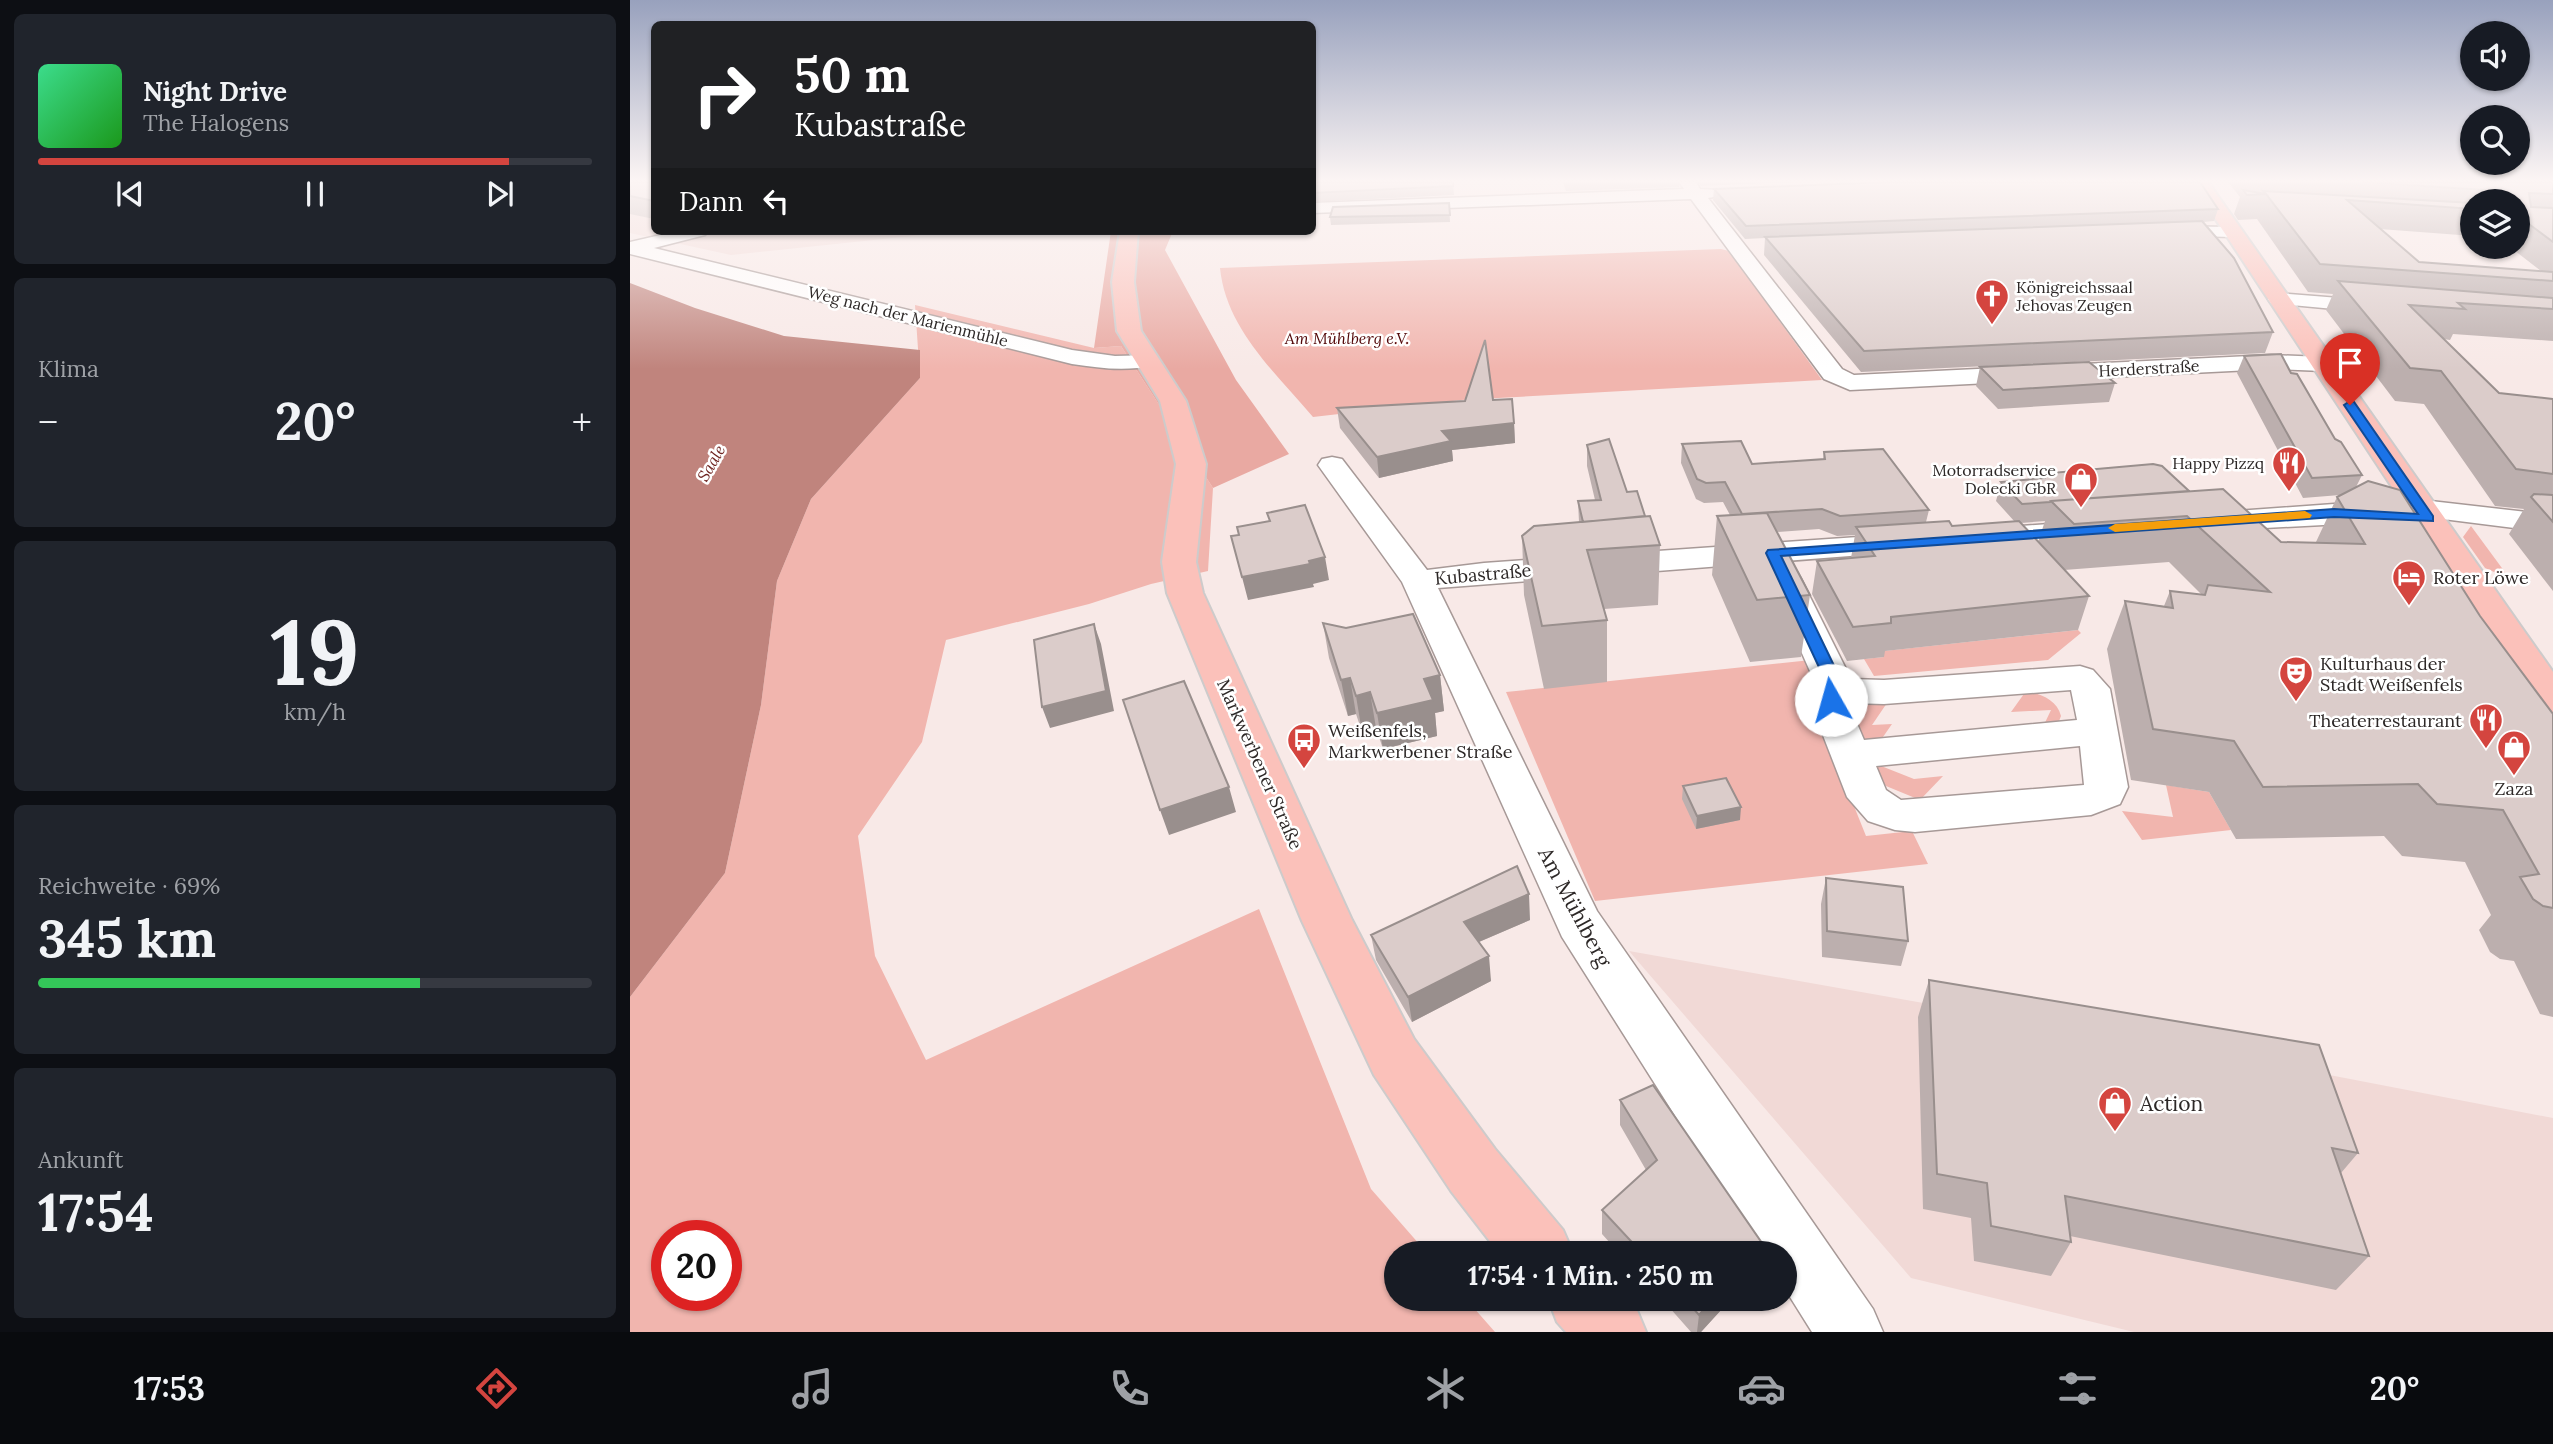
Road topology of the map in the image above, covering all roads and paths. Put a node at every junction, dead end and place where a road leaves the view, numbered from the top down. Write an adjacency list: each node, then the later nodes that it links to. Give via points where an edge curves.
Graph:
1 (1128, 244): 7 (main road, Markwerbener Straße, via 1126,313 1129,331)
2 (1746, 244): 8 (street, Herderstraße, via 1833,374 1850,383 2271,362)
3 (2243, 244): 5 (main road)
4 (632, 248): 7 (street, Weg nach der Marienmühle, via 1072,357 1115,363)
5 (2278, 299): 6 (street); 8 (main road)
6 (2405, 309)
7 (1146, 360): 20 (main road, Markwerbener Straße, via 1173,401 1191,464 1179,562 1185,593 1327,921 1394,1057 1465,1159)
8 (2323, 364): 10 (main road)
9 (1332, 466): 15 (street, Am Mühlberg)
10 (2425, 514): 11 (street, via 2342,513); 12 (street); 17 (main road)
11 (2180, 524)
12 (2553, 524)
13 (2126, 528): 14 (street, Kubastraße)
14 (1773, 553): 15 (street, Kubastraße); 16 (street, via 1832,678)
15 (1418, 581): 23 (street, Am Mühlberg, via 1579,923)
16 (1833, 690): 18 (street, via 1884,692 2072,676 2087,682 2091,689); 19 (street, via 1830,707)
17 (2553, 701)
18 (2098, 731): 19 (street); 19 (street, via 2107,787 2099,797 2077,801 1915,816 1892,814 1868,797)
19 (1850, 755)
20 (1530, 1241)
21 (1593, 1311): 22 (main road)
22 (1612, 1332)
23 (1850, 1332)

